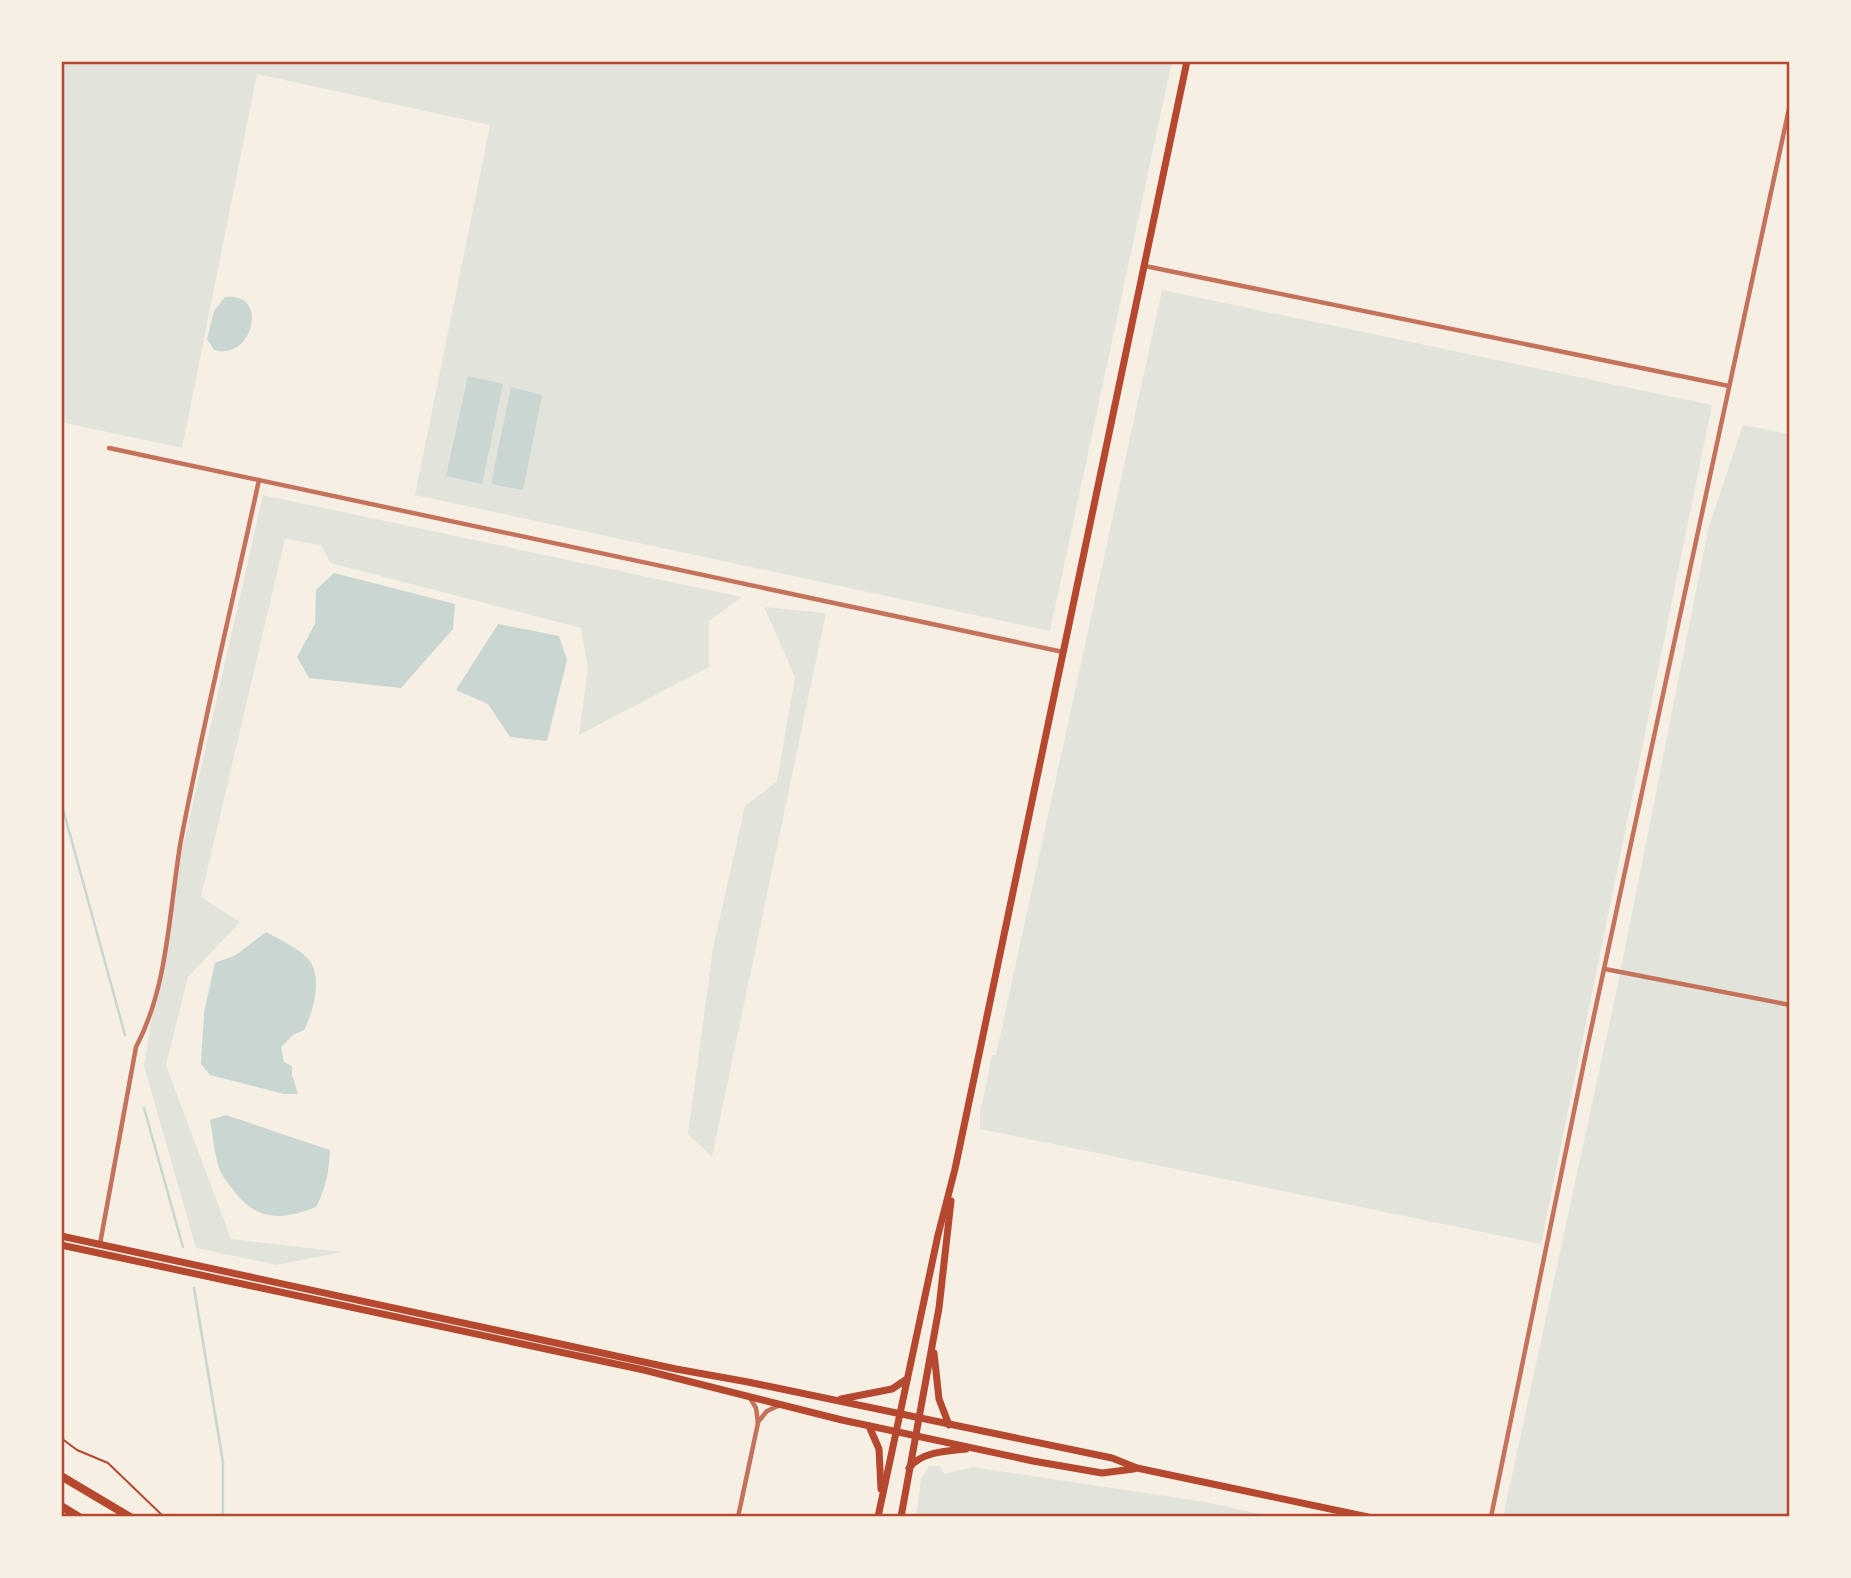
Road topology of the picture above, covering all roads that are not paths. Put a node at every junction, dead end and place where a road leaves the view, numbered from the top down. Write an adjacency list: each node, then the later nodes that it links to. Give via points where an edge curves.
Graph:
1 (1186, 61): 3 (main road)
2 (1790, 104): 4 (street)
3 (1145, 266): 4 (street); 7 (main road)
4 (1729, 386): 8 (street)
5 (109, 448): 6 (street)
6 (260, 480): 7 (street); 13 (street, via 181,840 162,964 146,1028 136,1047)
7 (1063, 652): 10 (main road)
8 (1605, 969): 9 (street); 40 (street)
9 (1790, 1005)
10 (954, 1169): 14 (main road); 15 (main road)
11 (61, 1236): 13 (main road)
12 (61, 1245): 13 (main road)
13 (99, 1249): 18 (main road); 19 (main road)
14 (919, 1326): 15 (main road); 17 (main road)
15 (935, 1329): 16 (main road)
16 (933, 1341): 22 (main road); 24 (main road, via 939,1399)
17 (907, 1378): 19 (main road, via 886,1391); 21 (main road)
18 (748, 1395): 20 (main road); 23 (street)
19 (830, 1399): 21 (main road)
20 (783, 1404): 23 (street, via 767,1411); 25 (main road)
21 (900, 1414): 22 (main road); 26 (main road)
22 (918, 1418): 24 (main road); 27 (main road)
23 (758, 1423): 36 (street)
24 (949, 1424): 29 (main road, via 1112,1458)
25 (868, 1426): 26 (main road); 32 (main road, via 879,1449)
26 (897, 1432): 27 (main road); 32 (main road)
27 (915, 1436): 28 (main road); 30 (main road)
28 (987, 1450): 29 (main road, via 1102,1473); 30 (main road, via 933,1454 916,1460)
29 (1137, 1468): 39 (main road)
30 (908, 1470): 38 (main road)
31 (61, 1476): 35 (highway)
32 (882, 1501): 37 (main road)
33 (61, 1507): 34 (highway)
34 (79, 1517)
35 (130, 1517)
36 (738, 1517)
37 (878, 1517)
38 (901, 1517)
39 (1368, 1517)
40 (1491, 1517)

